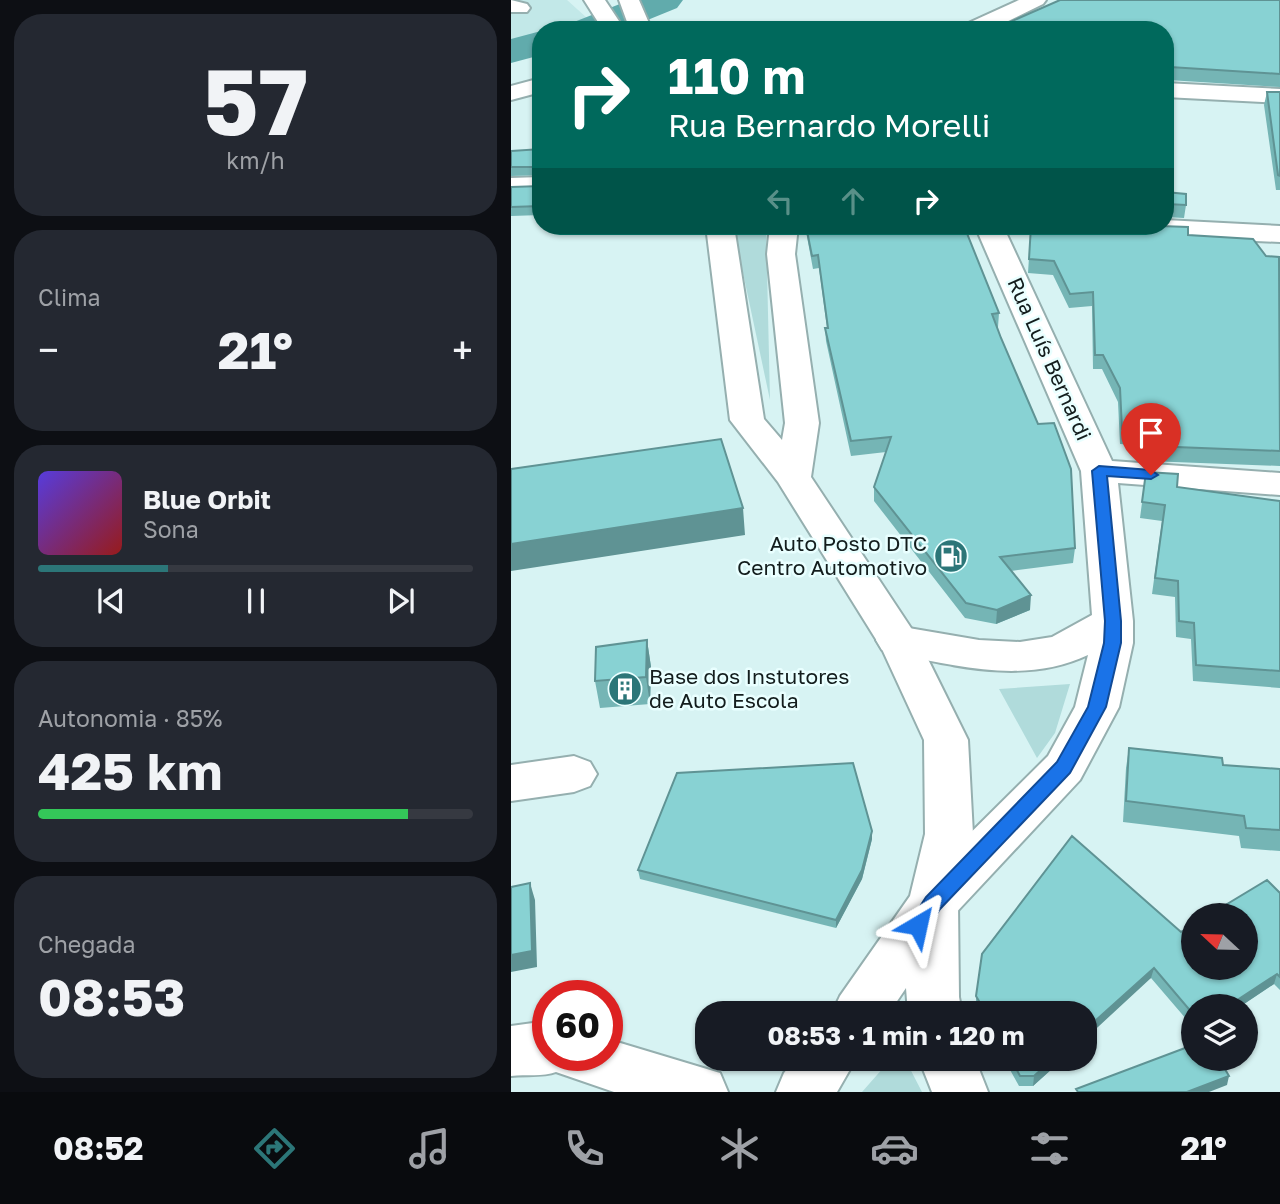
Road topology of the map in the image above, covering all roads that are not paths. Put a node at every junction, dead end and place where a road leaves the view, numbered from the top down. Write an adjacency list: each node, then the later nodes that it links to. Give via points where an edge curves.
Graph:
1 (1020, 0): 5 (main road)
2 (1035, 0): 6 (main road)
3 (629, 2): 4 (main road)
4 (637, 21)
5 (976, 21)
6 (991, 21)
7 (532, 87): 9 (main road)
8 (1174, 90): 10 (main road)
9 (511, 93)
10 (1280, 96)
11 (532, 185): 12 (main road)
12 (511, 186)
13 (1174, 229): 14 (main road)
14 (1280, 234)
15 (718, 235): 19 (main road, via 747,420)
16 (783, 235): 19 (main road, via 781,254 802,423)
17 (993, 235): 18 (main road, Rua Luís Bernardi)
18 (1099, 471): 20 (main road); 21 (main road, Rua Luís Bernardi)
19 (793, 477): 22 (main road)
20 (1280, 484)
21 (1113, 621): 22 (main road, via 1062,649 1025,657 973,654); 25 (main road, Rua Luís Bernardi, via 1097,707 1063,768)
22 (897, 640): 25 (main road, via 946,740 949,834)
23 (574, 774): 24 (main road)
24 (511, 783)
25 (933, 903): 26 (main road); 27 (main road)
26 (867, 1001)
27 (933, 1001)
28 (532, 1048): 29 (main road)
29 (511, 1051)
30 (623, 1069): 33 (main road)
31 (819, 1071): 34 (main road)
32 (952, 1071): 35 (main road)
33 (700, 1092)
34 (804, 1092)
35 (960, 1092)

